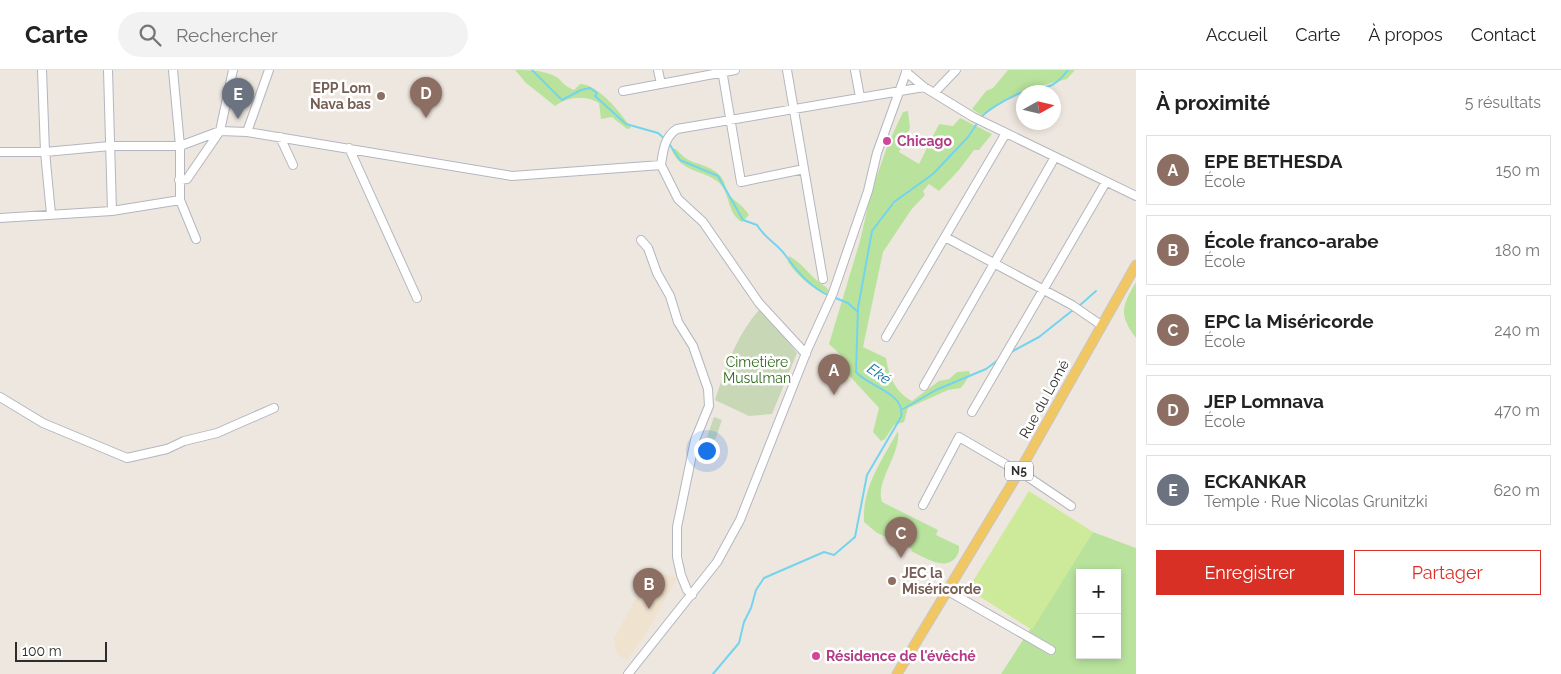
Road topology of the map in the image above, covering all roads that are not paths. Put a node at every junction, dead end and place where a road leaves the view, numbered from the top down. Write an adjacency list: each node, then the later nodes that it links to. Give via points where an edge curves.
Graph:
1 (42, 70): 29 (street)
2 (108, 70): 25 (street)
3 (173, 70): 26 (street)
4 (233, 70): 21 (street)
5 (270, 70): 22 (street)
6 (658, 70): 13 (street)
7 (735, 70): 11 (street)
8 (787, 70): 19 (street)
9 (855, 70): 18 (street)
10 (956, 70): 17 (street)
11 (722, 71): 13 (street); 20 (street)
12 (907, 71): 14 (street); 16 (street)
13 (661, 84): 15 (street)
14 (924, 87): 16 (street); 17 (street)
15 (623, 91)
16 (900, 92): 18 (street); 51 (street, via 877,153 866,198 833,293)
17 (934, 93): 23 (street)
18 (860, 97): 19 (street)
19 (794, 109): 20 (street); 33 (street)
20 (731, 119): 32 (street, via 676,129 666,142); 33 (street, via 741,182)
21 (220, 131): 22 (street); 26 (street); 34 (street, via 187,179)
22 (247, 132): 24 (street)
23 (1006, 133): 30 (street); 41 (street)
24 (280, 137): 27 (street); 31 (street)
25 (110, 146): 26 (street); 29 (street); 38 (street)
26 (180, 146): 34 (street)
27 (349, 148): 32 (street, via 512,176); 48 (street)
28 (0, 152): 29 (street)
29 (45, 152): 39 (street)
30 (1055, 157): 35 (street); 44 (street)
31 (294, 165)
32 (661, 166): 51 (street, via 678,199 703,222 759,303)
33 (804, 169): 46 (street)
34 (179, 180): 37 (street)
35 (1106, 182): 36 (street); 47 (street)
36 (1136, 196)
37 (180, 200): 38 (street); 42 (street)
38 (112, 211): 39 (street)
39 (51, 214): 40 (street)
40 (0, 218)
41 (945, 237): 44 (street); 50 (street)
42 (196, 239)
43 (641, 240): 60 (street, via 648,248 656,273 670,296 678,322 693,346 708,389 709,406 691,453 677,527 677,557 681,575)
44 (994, 263): 47 (street); 52 (street)
45 (1136, 265): 49 (main road, Rue du Lomé / N5)
46 (823, 279)
47 (1043, 289): 49 (street); 55 (street)
48 (417, 298)
49 (1101, 325): 56 (main road, Rue du Lomé / N5)
50 (886, 337)
51 (806, 354): 60 (street, via 740,520 717,562)
52 (924, 386)
53 (0, 397): 54 (street, via 42,423 128,458 217,433)
54 (274, 408)
55 (972, 412)
56 (1018, 472): 57 (street, via 959,437); 58 (street); 59 (main road, Rue du Lomé / N5)
57 (923, 505)
58 (1071, 506)
59 (948, 590): 61 (street); 63 (main road, Rue du Lomé / N5)
60 (692, 595): 62 (street)
61 (1051, 650)
62 (628, 674)
63 (897, 674)

